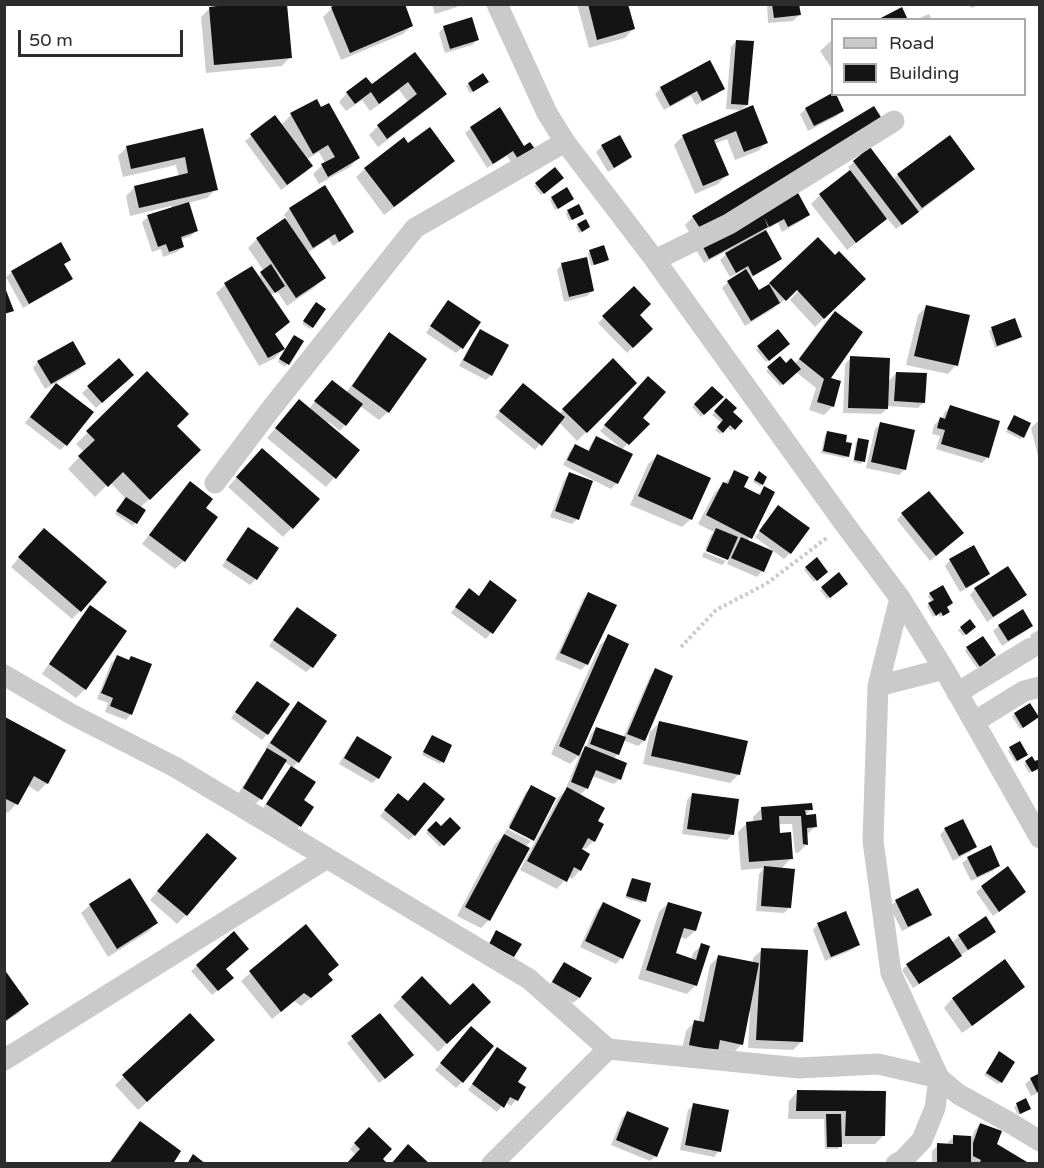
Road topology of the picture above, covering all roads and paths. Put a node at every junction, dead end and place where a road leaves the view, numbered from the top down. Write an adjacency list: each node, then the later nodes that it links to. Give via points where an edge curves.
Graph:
1 (497, 4): 3 (street, via 547,113)
2 (894, 121): 4 (street, via 729,224)
3 (565, 142): 4 (street); 5 (street, via 415,228)
4 (655, 260): 6 (street)
5 (215, 483)
6 (844, 523): 7 (street); 8 (path, via 766,584 716,610)
7 (900, 598): 10 (street); 12 (street)
8 (681, 647)
9 (1031, 648): 14 (street)
10 (944, 669): 12 (street); 14 (street)
11 (4, 675): 17 (street, via 175,767)
12 (878, 686): 20 (street, via 873,841 891,973)
13 (1040, 687): 15 (street, via 1024,691)
14 (957, 693): 15 (street)
15 (974, 722): 16 (street)
16 (1040, 838)
17 (327, 858): 18 (street, via 529,979); 19 (street)
18 (608, 1049): 20 (street, via 799,1068 878,1064); 22 (street)
19 (4, 1060)
20 (939, 1078): 21 (street, via 958,1094); 23 (street, via 935,1107 922,1140)
21 (1040, 1141)
22 (492, 1164)
23 (896, 1164)

